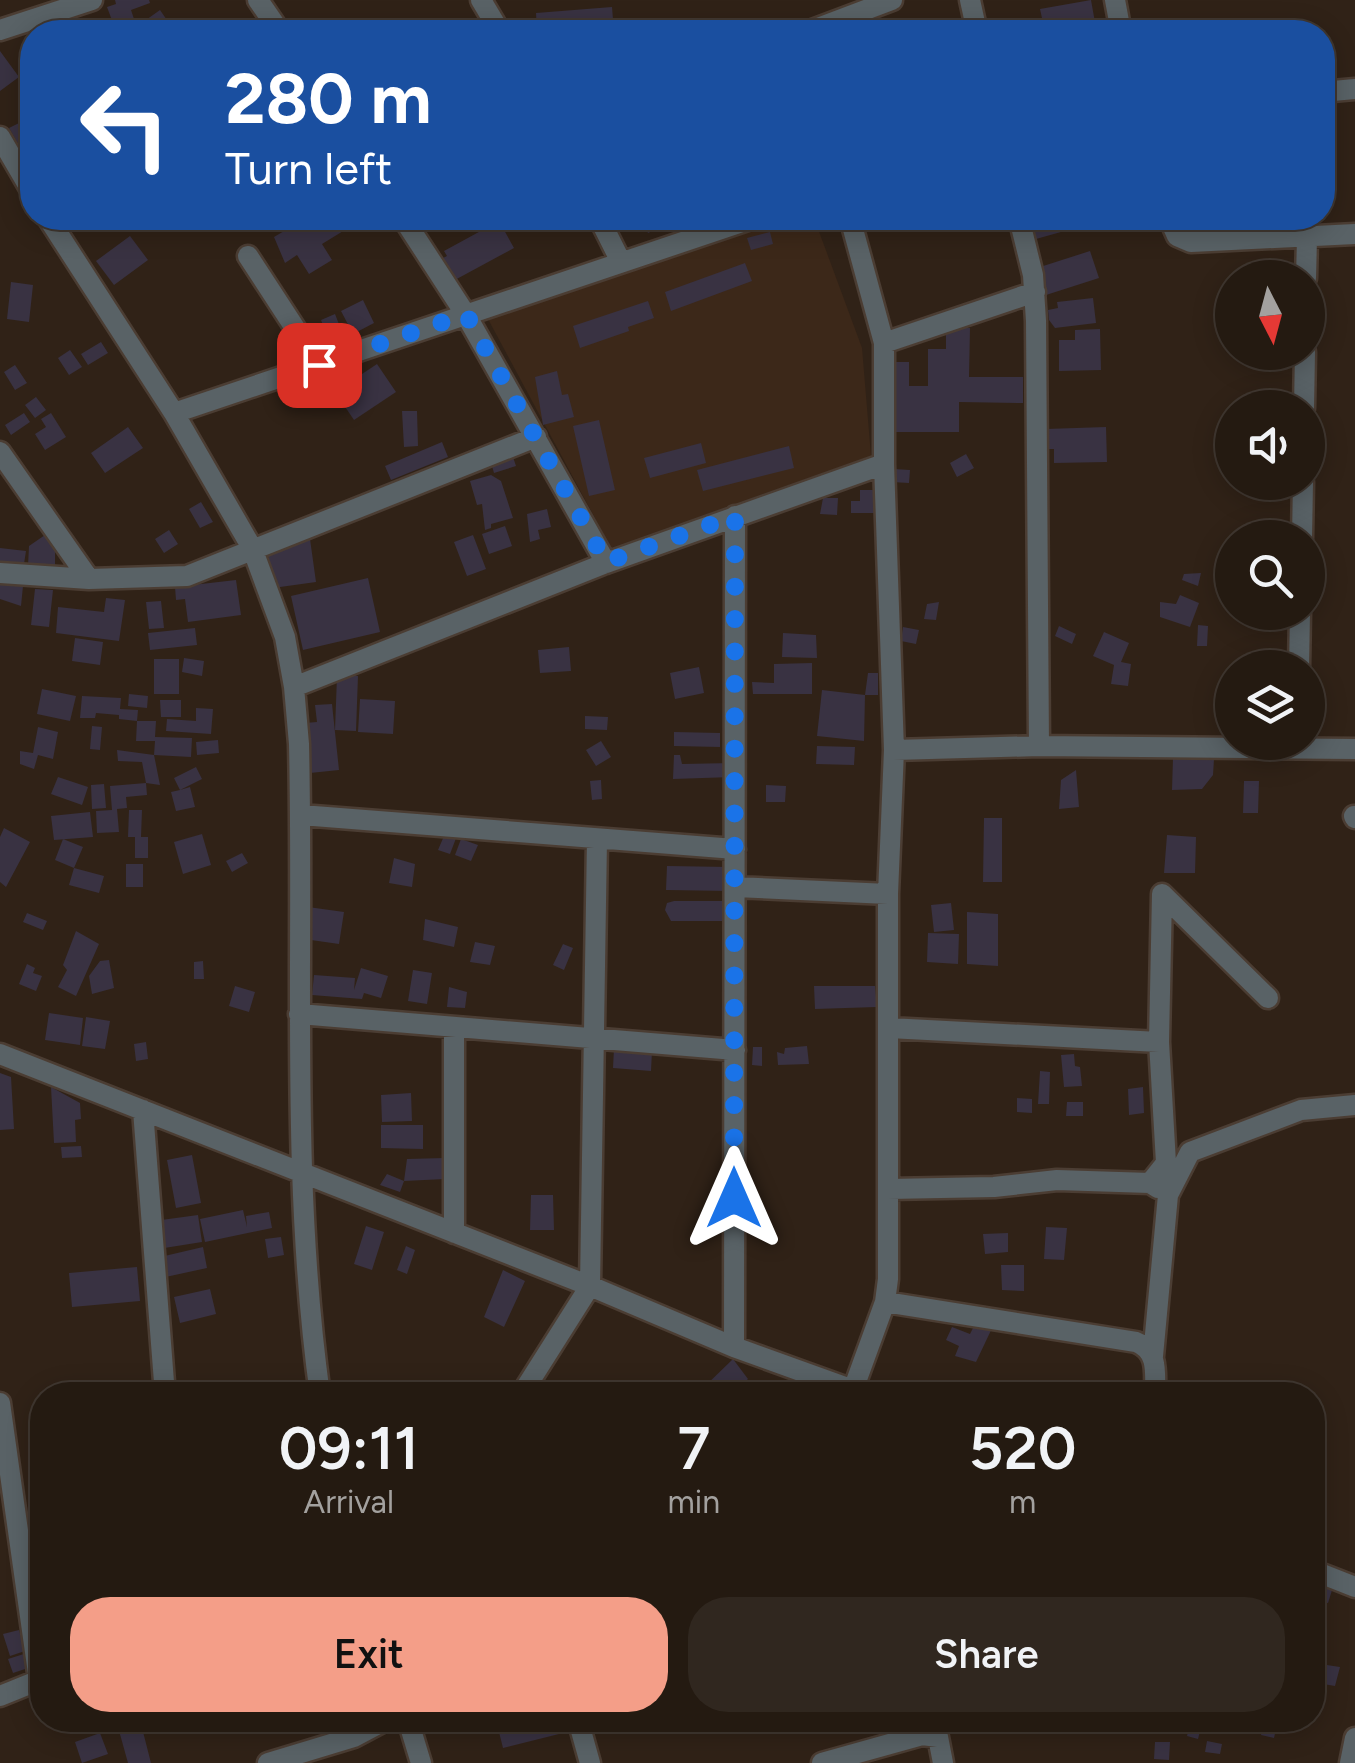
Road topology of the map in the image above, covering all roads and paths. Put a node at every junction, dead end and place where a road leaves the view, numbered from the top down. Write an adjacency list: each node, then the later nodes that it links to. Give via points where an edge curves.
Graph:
1 (92, 0): 3 (street)
2 (892, 0): 4 (street)
3 (31, 20)
4 (839, 20)
5 (0, 137): 6 (street)
6 (20, 171)
7 (56, 230): 23 (street)
8 (411, 230): 20 (street)
9 (605, 230): 18 (street)
10 (718, 230): 18 (street)
11 (853, 230): 21 (street)
12 (1021, 230): 19 (street)
13 (1173, 230): 15 (street, via 1190,242)
14 (1355, 234): 15 (street)
15 (1307, 238): 17 (street)
16 (248, 256): 22 (street)
17 (1306, 260)
18 (621, 262): 20 (street)
19 (1034, 292): 21 (street); 34 (street)
20 (466, 314): 22 (street); 24 (street)
21 (884, 343): 26 (street)
22 (319, 365): 23 (street)
23 (174, 413): 28 (street)
24 (536, 436): 28 (street); 29 (street)
25 (0, 452): 31 (street)
26 (884, 464): 27 (street); 37 (street)
27 (735, 516): 29 (street); 40 (street)
28 (252, 548): 31 (street, via 187,576); 32 (street, via 285,638)
29 (606, 562): 32 (street)
30 (0, 572): 31 (street)
31 (90, 579)
32 (294, 686): 38 (street)
33 (1215, 745): 34 (street)
34 (1039, 746): 37 (street)
35 (1325, 747): 36 (street)
36 (1355, 749)
37 (894, 750): 42 (street)
38 (301, 815): 39 (street); 44 (street)
39 (597, 839): 40 (street); 47 (street)
40 (735, 850): 41 (street)
41 (734, 886): 42 (street); 49 (street)
42 (888, 894): 46 (street)
43 (1268, 998): 48 (street, via 1162,894)
44 (298, 1014): 45 (street); 53 (street)
45 (454, 1026): 47 (street); 56 (street)
46 (888, 1028): 48 (street); 54 (street)
47 (594, 1038): 49 (street); 57 (street)
48 (1159, 1042): 55 (street, via 1166,1163)
49 (734, 1050): 59 (street)
50 (0, 1054): 52 (street)
51 (1355, 1105): 55 (street, via 1300,1110 1190,1152)
52 (142, 1110): 53 (street); 61 (street)
53 (301, 1172): 56 (street); 62 (street)
54 (890, 1189): 55 (street, via 1058,1180); 58 (street)
55 (1159, 1189): 60 (street)
56 (454, 1233): 57 (street)
57 (590, 1286): 59 (street); 63 (street)
58 (885, 1302): 60 (street, via 1136,1342); 65 (street)
59 (734, 1347): 64 (street)
60 (1154, 1356): 66 (street)
61 (164, 1382)
62 (318, 1382)
63 (529, 1382)
64 (828, 1382)
65 (858, 1382)
66 (1155, 1382)
67 (0, 1403): 70 (street)
68 (1325, 1575): 69 (street)
69 (1355, 1587)
70 (30, 1606)
71 (30, 1684): 72 (street)
72 (0, 1696)
73 (363, 1732): 77 (street)
74 (412, 1732): 78 (street)
75 (581, 1732): 79 (street)
76 (1355, 1738): 82 (street)
77 (268, 1763)
78 (421, 1763)
79 (590, 1763)
80 (822, 1763): 81 (street, via 922,1735 938,1737)
81 (942, 1763)
82 (1350, 1763)

